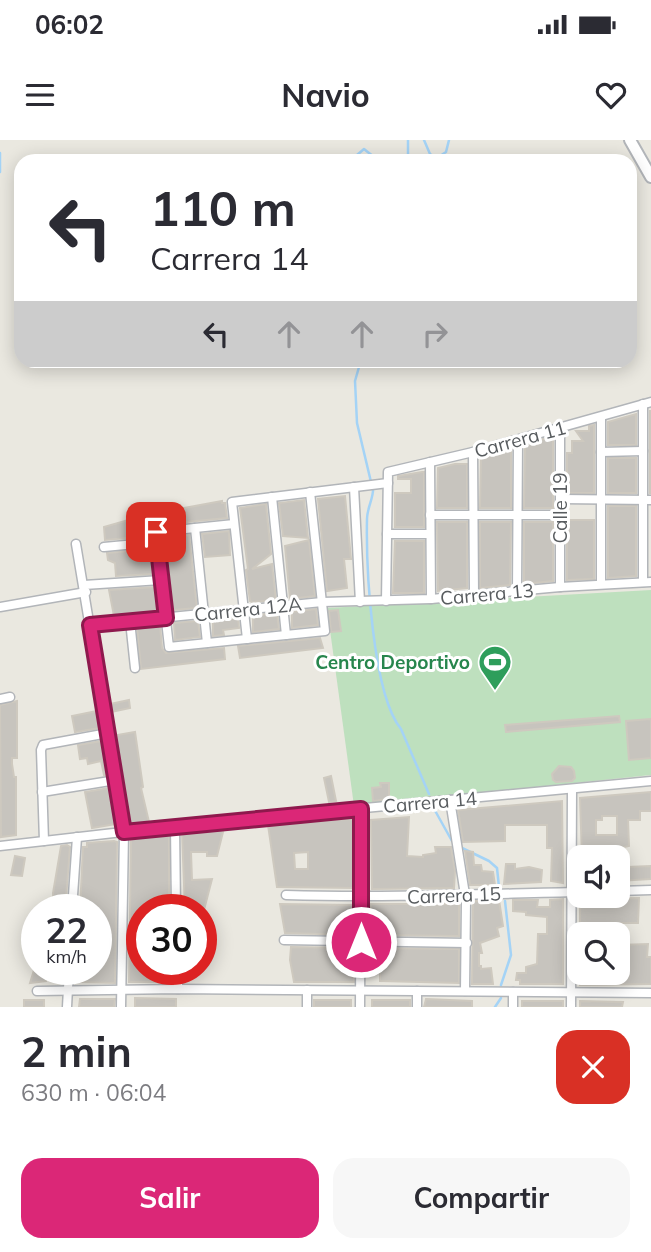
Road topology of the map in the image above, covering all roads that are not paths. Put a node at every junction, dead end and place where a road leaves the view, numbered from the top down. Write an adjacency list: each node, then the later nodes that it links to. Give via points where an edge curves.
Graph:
1 (631, 140): 2 (street)
2 (647, 161): 3 (street)
3 (651, 177)
4 (647, 403): 5 (street, Carrera 11); 8 (street)
5 (601, 417): 6 (street, Carrera 11); 10 (street)
6 (561, 429): 7 (street, Carrera 11); 16 (street, Calle 19)
7 (518, 440): 9 (street, Carrera 11); 21 (street)
8 (643, 451): 10 (street); 18 (street)
9 (473, 452): 11 (street, Carrera 11); 20 (street)
10 (601, 452): 17 (street)
11 (430, 463): 12 (street, Carrera 11, via 388,472); 19 (street)
12 (388, 483): 13 (street); 25 (street)
13 (354, 487): 14 (street); 40 (street)
14 (310, 492): 15 (street); 39 (street)
15 (272, 497): 23 (street, via 232,502); 41 (street)
16 (561, 499): 17 (street); 22 (street, Calle 19)
17 (601, 500): 18 (street); 32 (street)
18 (647, 500): 31 (street)
19 (430, 515): 20 (street); 26 (street)
20 (474, 515): 21 (street); 36 (street)
21 (518, 515): 22 (street); 35 (street)
22 (560, 515): 33 (street, Calle 19)
23 (234, 524): 24 (street); 43 (street)
24 (195, 528): 27 (street); 44 (street)
25 (387, 534): 26 (street); 38 (street)
26 (430, 534): 37 (street)
27 (157, 537): 29 (street); 30 (street)
28 (76, 544): 34 (street)
29 (104, 547)
30 (162, 580): 34 (street); 45 (street)
31 (647, 582): 32 (street, Carrera 13)
32 (601, 584): 33 (street, Carrera 13)
33 (560, 587): 35 (street, Carrera 13)
34 (85, 589): 42 (street); 47 (street)
35 (517, 591): 36 (street, Carrera 13)
36 (474, 596): 37 (street, Carrera 13)
37 (431, 599): 38 (street, Carrera 13)
38 (385, 601): 40 (street, Carrera 13)
39 (322, 602): 40 (street, Carrera 13); 41 (street, Carrera 12A); 48 (street, via 326,631)
40 (361, 602)
41 (283, 606): 43 (street, Carrera 12A); 48 (street)
42 (0, 607)
43 (244, 610): 44 (street, Carrera 12A); 49 (street)
44 (204, 614): 45 (street, Carrera 12A); 50 (street)
45 (166, 618): 46 (street, Carrera 12A); 50 (street, via 169,647)
46 (130, 621): 47 (street, Carrera 12A); 51 (street)
47 (90, 625): 54 (street)
48 (286, 635): 49 (street)
49 (247, 639): 50 (street)
50 (207, 643)
51 (135, 668)
52 (10, 697): 53 (street)
53 (0, 699)
54 (108, 733): 55 (street); 58 (street, via 43,745)
55 (116, 780): 58 (street); 62 (street)
56 (651, 781): 57 (street, Carrera 14)
57 (572, 789): 59 (street, Carrera 14); 65 (street)
58 (42, 792): 64 (street)
59 (450, 800): 60 (street, Carrera 14); 72 (street)
60 (361, 809): 61 (street, Carrera 14); 74 (street)
61 (174, 826): 62 (street, Carrera 14); 71 (street)
62 (124, 832): 63 (street, Carrera 14); 82 (street)
63 (76, 837): 64 (street, Carrera 14); 70 (street)
64 (44, 841): 66 (street, Carrera 14)
65 (574, 845)
66 (0, 846)
67 (651, 890): 68 (street)
68 (630, 891)
69 (567, 892): 72 (street, Carrera 15)
70 (73, 894)
71 (176, 894)
72 (464, 894): 74 (street, Carrera 15); 78 (street)
73 (286, 895): 74 (street, Carrera 15)
74 (361, 897): 77 (street)
75 (575, 908): 90 (street)
76 (285, 940): 77 (street)
77 (361, 942): 78 (street); 86 (street)
78 (467, 943): 88 (street)
79 (68, 985): 85 (street)
80 (178, 985): 81 (street)
81 (178, 989): 82 (street); 83 (street)
82 (121, 990): 85 (street); 93 (street)
83 (307, 990): 86 (street); 94 (street)
84 (37, 991): 85 (street)
85 (68, 991): 92 (street)
86 (360, 991): 87 (street); 95 (street)
87 (417, 992): 88 (street); 96 (street)
88 (466, 992): 89 (street)
89 (513, 992): 90 (street); 97 (street)
90 (571, 993): 91 (street); 98 (street)
91 (651, 993)
92 (67, 1007)
93 (121, 1007)
94 (307, 1007)
95 (360, 1007)
96 (417, 1007)
97 (513, 1007)
98 (571, 1007)

